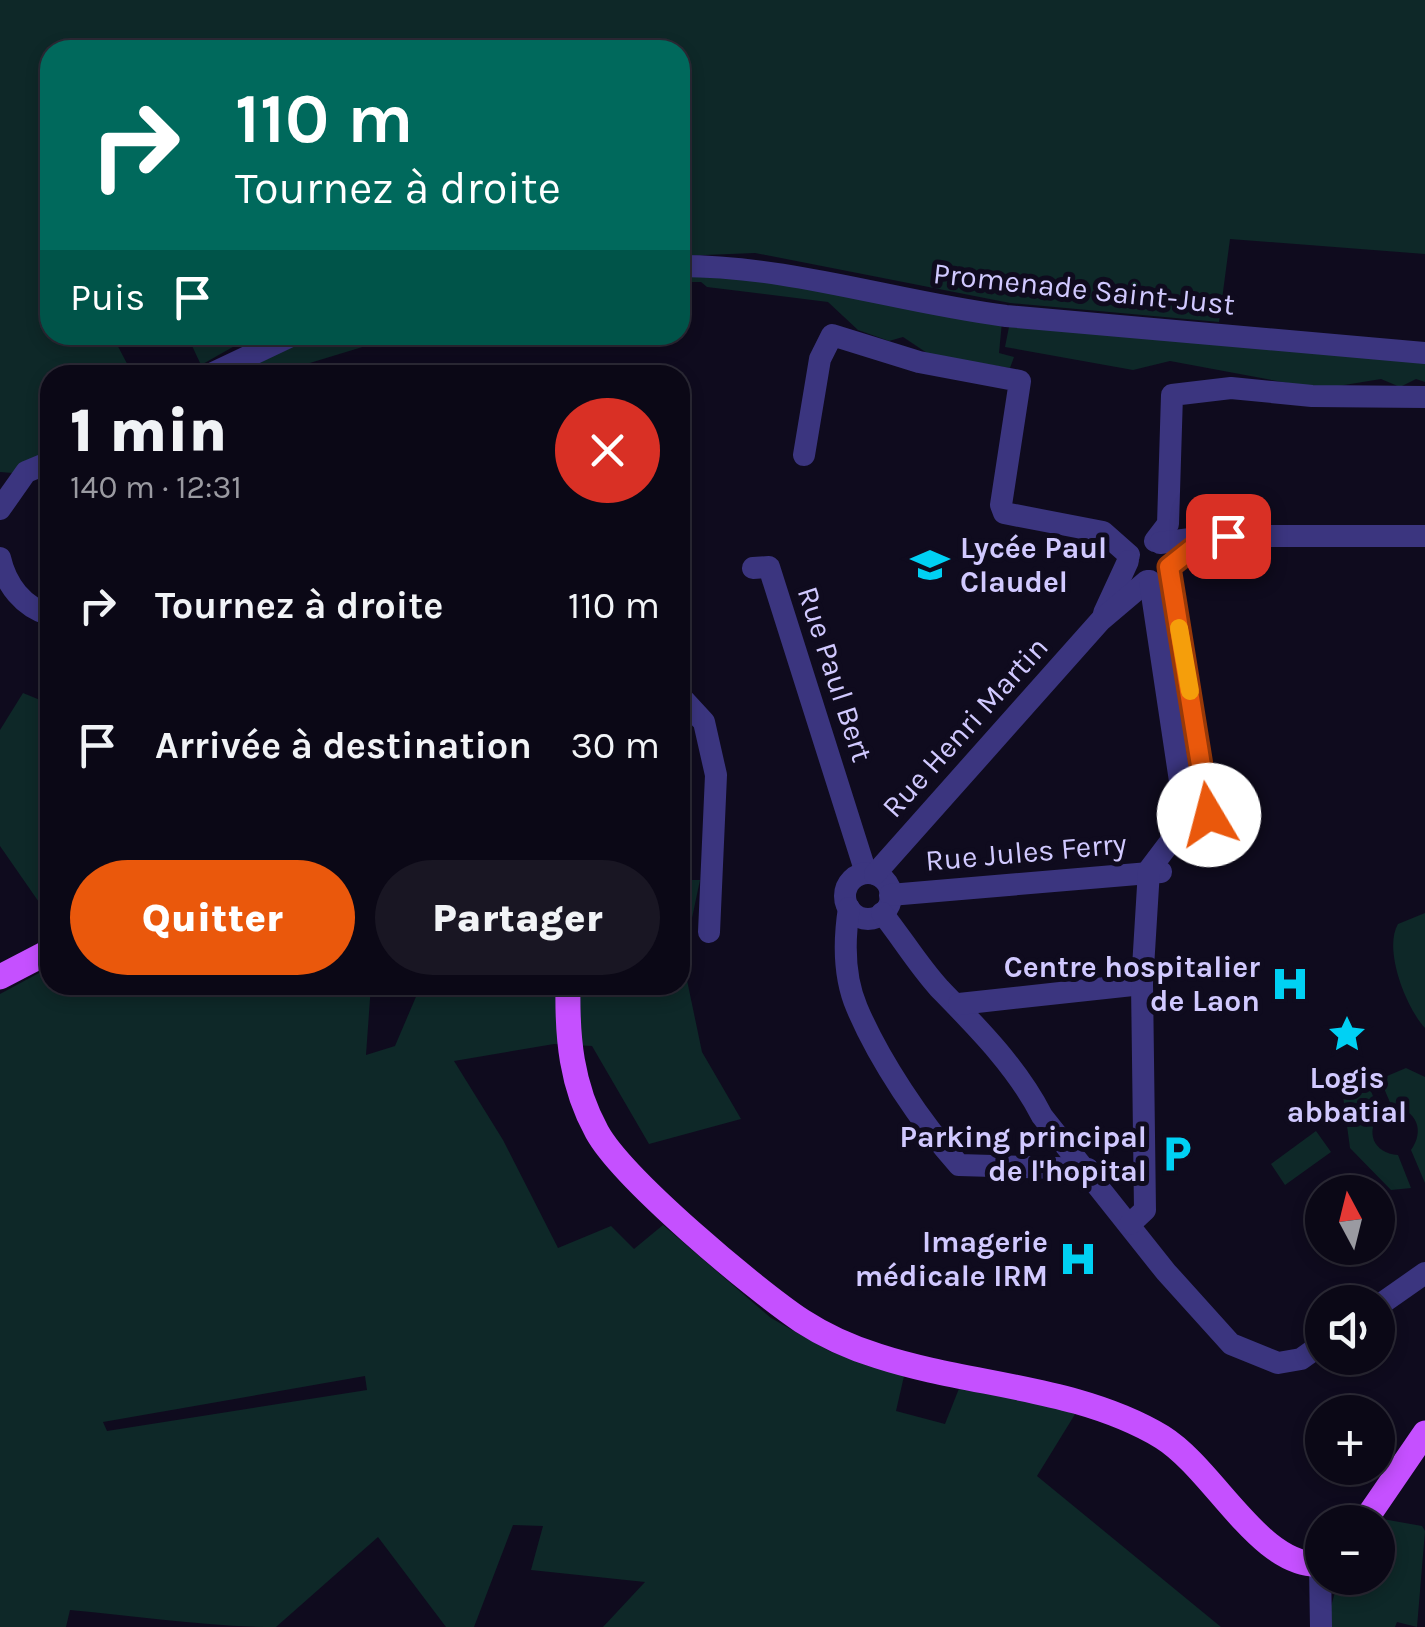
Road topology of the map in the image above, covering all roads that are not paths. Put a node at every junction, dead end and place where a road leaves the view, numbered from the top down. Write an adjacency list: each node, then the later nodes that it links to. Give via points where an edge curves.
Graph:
1 (690, 266): 3 (street, Promenade Saint-Just, via 825,279 1006,316)
2 (272, 345): 4 (street)
3 (1425, 353)
4 (230, 365)
5 (1425, 398): 12 (street, via 1231,388 1172,394 1168,524)
6 (804, 456): 11 (street, via 820,360 832,334 919,362 1020,381 1004,513 1103,532)
7 (40, 466): 8 (street, via 26,472)
8 (7, 499)
9 (1425, 536): 12 (street, via 1213,536)
10 (0, 558): 14 (street, via 9,586)
11 (1128, 558): 12 (street, via 1132,572); 12 (street, via 1136,544); 15 (street, Rue Henri Martin)
12 (1159, 563): 15 (street, Rue Henri Martin); 18 (street, via 1180,700 1186,821)
13 (752, 568): 17 (street, Rue Paul Bert, via 768,566)
14 (40, 612)
15 (1100, 620): 17 (street, Rue Henri Martin)
16 (690, 707): 21 (street, via 704,722 716,775)
17 (871, 874): 19 (street, via 886,882); 20 (street, via 847,886)
18 (1155, 879): 19 (street, Rue Jules Ferry); 24 (street)
19 (886, 904): 20 (street, via 861,918); 26 (street, via 940,989)
20 (849, 908): 27 (street, via 844,944 856,1006 930,1133 958,1165)
21 (709, 932)
22 (40, 956): 23 (main road)
23 (0, 977)
24 (1142, 984): 26 (street); 28 (street, via 1145,1210)
25 (568, 995): 34 (main road, via 568,1045 578,1091 598,1134 630,1175 778,1303 831,1338 879,1356 1109,1413 1162,1438 1204,1470 1274,1552)
26 (958, 1004): 27 (street)
27 (1088, 1170): 28 (street)
28 (1130, 1224): 31 (street, via 1231,1344 1278,1362)
29 (1425, 1273): 30 (street)
30 (1395, 1294)
31 (1305, 1356)
32 (1425, 1434): 33 (main road)
33 (1376, 1505)
34 (1305, 1564)
35 (1321, 1595): 36 (street)
36 (1320, 1627)

